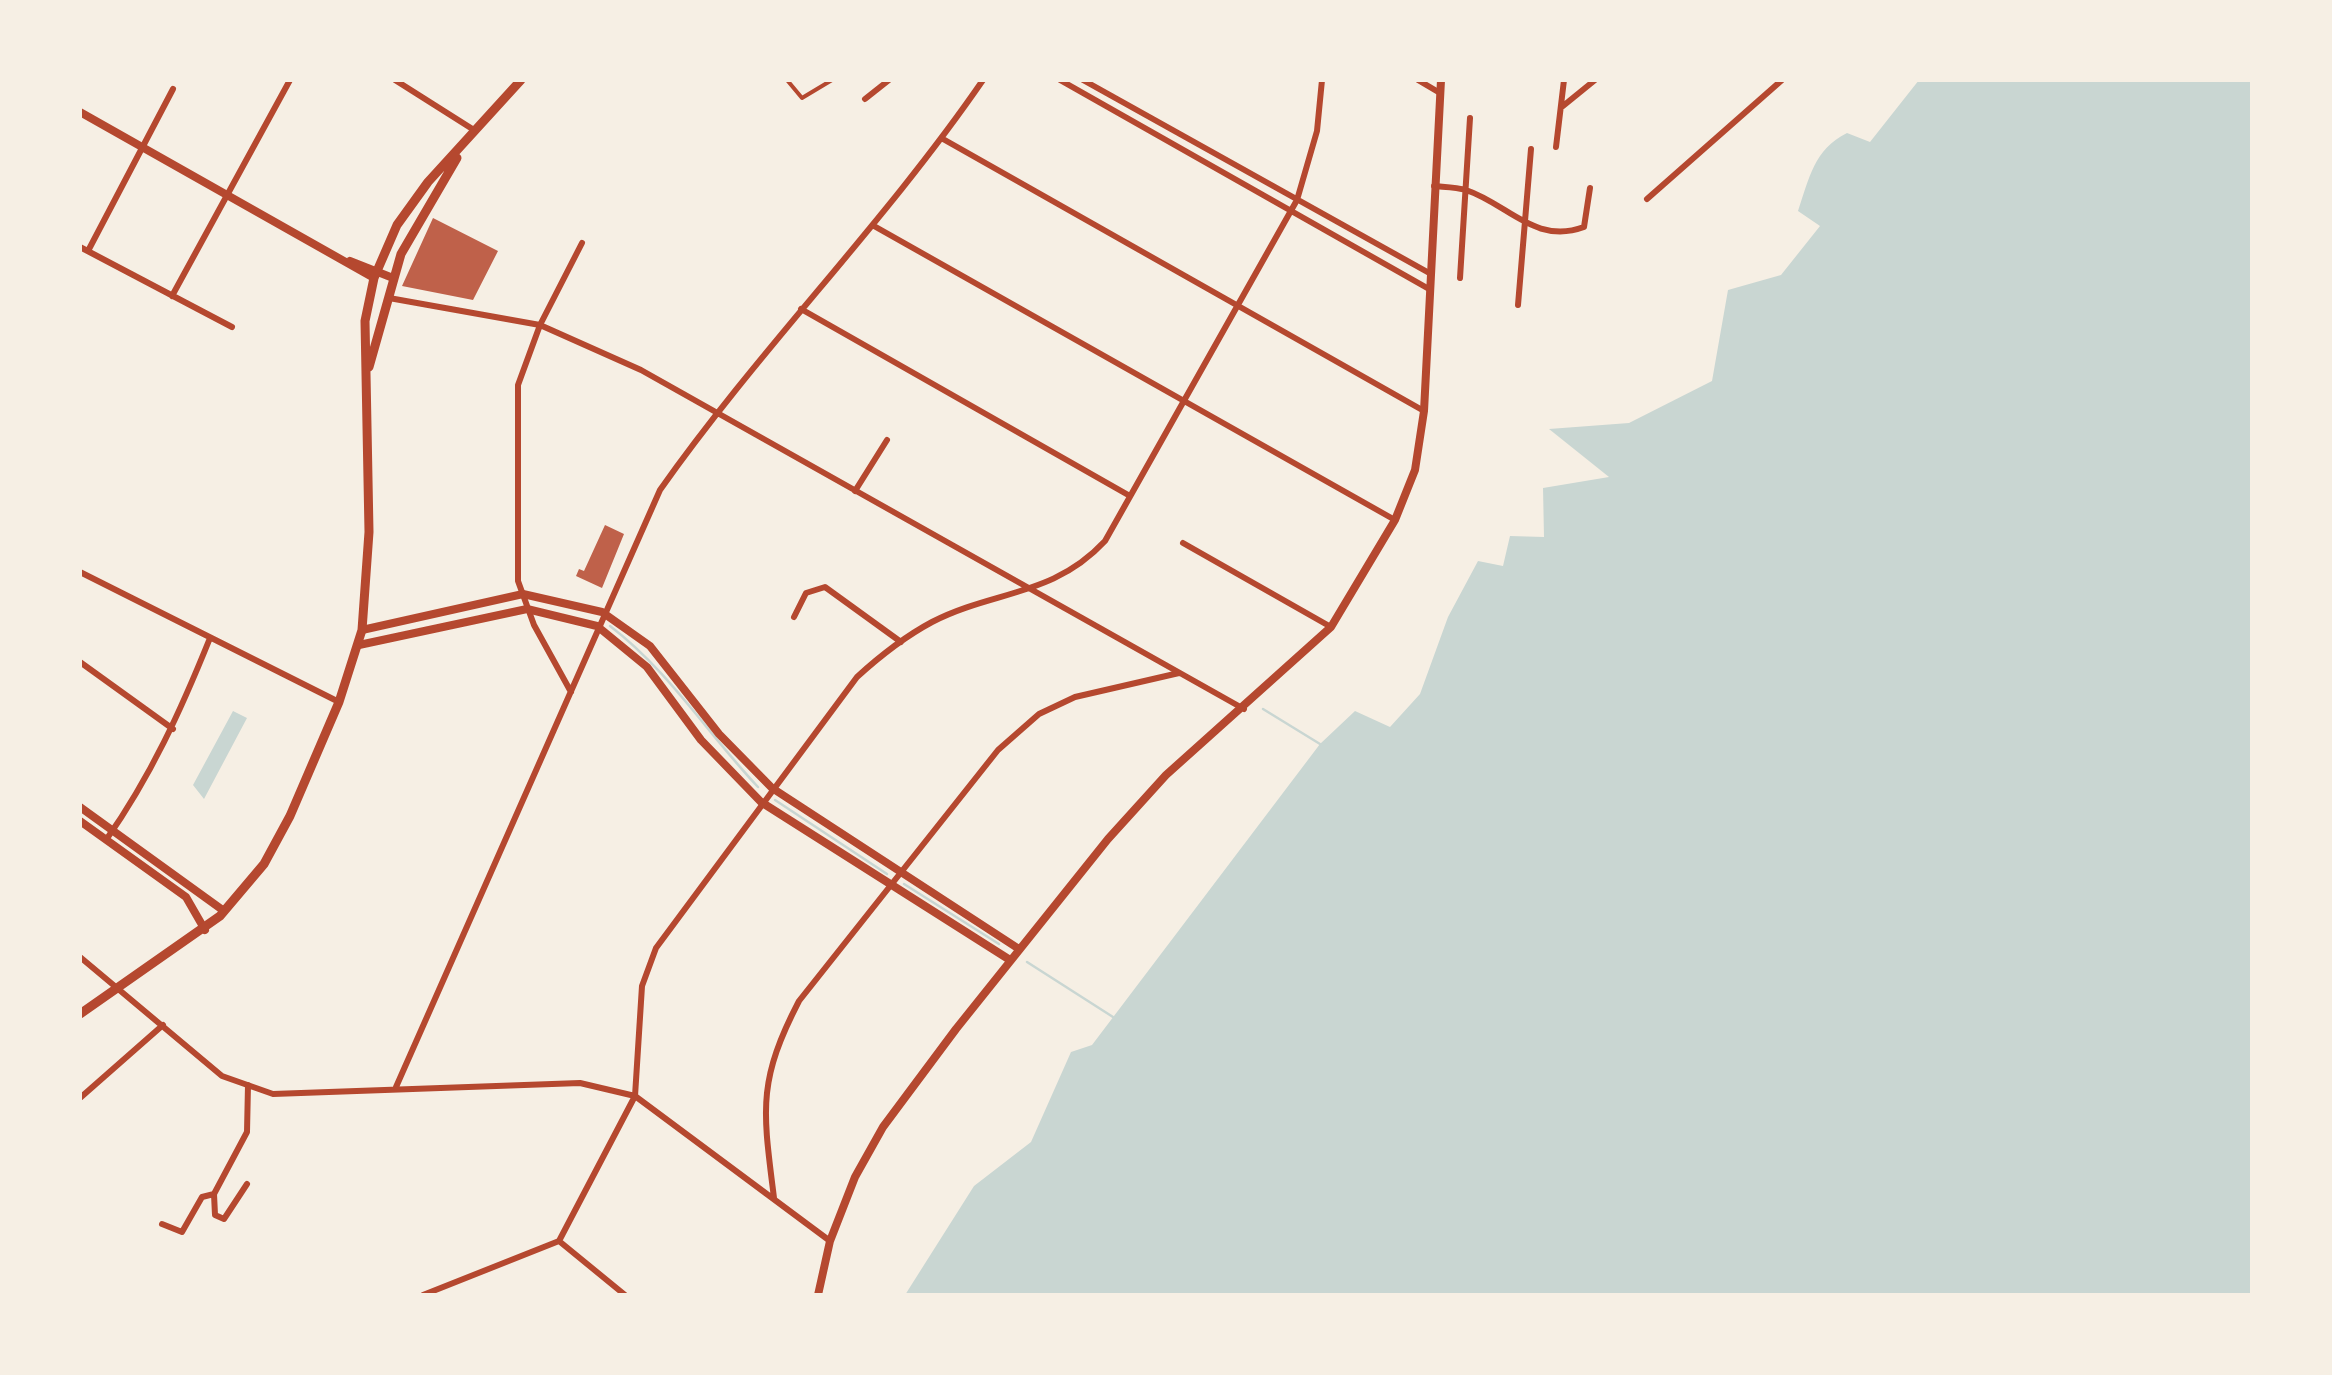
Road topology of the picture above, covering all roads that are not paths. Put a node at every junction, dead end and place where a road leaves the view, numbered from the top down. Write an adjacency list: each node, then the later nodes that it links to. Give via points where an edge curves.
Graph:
1 (290, 80): 34 (street)
2 (395, 80): 24 (street)
3 (521, 80): 24 (main road)
4 (787, 80): 5 (lane, via 802,98)
5 (832, 80)
6 (889, 80): 19 (street)
7 (982, 80): 26 (street)
8 (1060, 80): 20 (street)
9 (1082, 80): 17 (street)
10 (1322, 80): 36 (street, via 1317,131)
11 (1418, 80): 18 (street)
12 (1441, 80): 18 (street)
13 (1564, 80): 21 (street)
14 (1595, 80): 21 (street)
15 (1782, 80): 35 (street)
16 (173, 89): 28 (street)
17 (1104, 92): 20 (street); 25 (street)
18 (1440, 93): 31 (street)
19 (866, 99)
20 (1099, 102): 27 (street)
21 (1562, 107): 29 (street)
22 (80, 112): 28 (street)
23 (1470, 118): 33 (street)
24 (475, 131): 42 (main road, via 397,225); 44 (main road, via 410,232)
25 (1173, 131): 27 (street); 36 (street)
26 (943, 138): 39 (street); 50 (street)
27 (1167, 142): 37 (street)
28 (142, 147): 34 (street); 41 (street)
29 (1556, 147)
30 (1530, 148): 38 (street)
31 (1434, 186): 33 (street); 43 (street)
32 (1590, 188): 38 (street, via 1580,229 1552,232)
33 (1465, 190): 38 (street); 45 (street)
34 (227, 195): 42 (street); 47 (street)
35 (1647, 198)
36 (1297, 200): 37 (street); 43 (street)
37 (1292, 212): 46 (street); 50 (street)
38 (1525, 223): 49 (street)
39 (874, 226): 51 (street); 57 (street)
40 (582, 243): 54 (street)
41 (84, 249): 47 (street)
42 (375, 274): 44 (street); 52 (main road)
43 (1430, 274): 46 (street)
44 (392, 278): 48 (main road)
45 (1460, 278)
46 (1430, 288): 59 (street)
47 (172, 296): 55 (street)
48 (387, 298): 53 (main road); 54 (street)
49 (1518, 305)
50 (1238, 306): 57 (street); 59 (street)
51 (801, 309): 58 (street); 62 (street)
52 (365, 322): 53 (main road); 56 (main road)
53 (382, 323): 56 (main road)
54 (540, 324): 58 (street); 67 (street, via 518,385 518,563)
55 (232, 327)
56 (366, 380): 73 (main road)
57 (1182, 400): 62 (street); 63 (street)
58 (715, 412): 61 (street); 69 (street, via 660,490)
59 (1424, 412): 63 (street, via 1415,470)
60 (887, 440): 61 (street)
61 (855, 490): 66 (street)
62 (1130, 496): 66 (street, via 1105,541 1080,567)
63 (1395, 520): 72 (street)
64 (1183, 543): 72 (street)
65 (80, 572): 74 (street)
66 (1030, 589): 75 (street, via 934,621); 78 (street)
67 (524, 594): 68 (street); 69 (street); 73 (street)
68 (527, 608): 71 (street); 76 (street); 79 (street)
69 (602, 612): 71 (street); 83 (street, via 666,662 718,734)
70 (794, 617): 75 (street, via 806,594 825,587)
71 (596, 626): 79 (street); 84 (street, via 647,667 701,740)
72 (1331, 627): 81 (street)
73 (362, 630): 76 (main road)
74 (210, 638): 80 (street); 82 (street)
75 (901, 642): 83 (street, via 857,677)
76 (359, 646): 80 (main road)
77 (80, 662): 82 (street)
78 (1180, 673): 81 (street); 89 (street, via 1075,698 1039,714 998,750)
79 (571, 692): 100 (street)
80 (339, 702): 91 (main road, via 264,864)
81 (1244, 708): 93 (street, via 1166,776)
82 (173, 729): 87 (street)
83 (772, 788): 84 (street); 89 (street)
84 (762, 802): 90 (street); 101 (street, via 648,966)
85 (80, 807): 87 (street)
86 (80, 821): 88 (street)
87 (112, 830): 88 (street); 91 (street)
88 (106, 840): 92 (street, via 186,897)
89 (903, 873): 90 (street); 93 (street)
90 (893, 886): 95 (street); 105 (street, via 798,1001 778,1042 764,1096)
91 (224, 912): 92 (main road)
92 (205, 930): 96 (main road)
93 (1019, 949): 95 (street)
94 (80, 958): 96 (street)
95 (1010, 960): 108 (street, via 883,1127)
96 (122, 988): 97 (main road); 98 (street)
97 (80, 1014)
98 (163, 1026): 99 (street, via 222,1076); 102 (street)
99 (248, 1085): 100 (street, via 273,1094); 104 (street, via 247,1130)
100 (396, 1088): 101 (street, via 580,1082)
101 (635, 1096): 105 (street); 107 (street)
102 (80, 1098)
103 (246, 1184): 104 (street, via 224,1218 216,1215)
104 (214, 1194): 106 (street, via 202,1197 182,1232)
105 (774, 1198): 108 (street)
106 (162, 1224)
107 (560, 1241): 109 (street); 110 (street)
108 (830, 1242): 111 (street)
109 (423, 1295)
110 (625, 1295)
111 (818, 1295)

